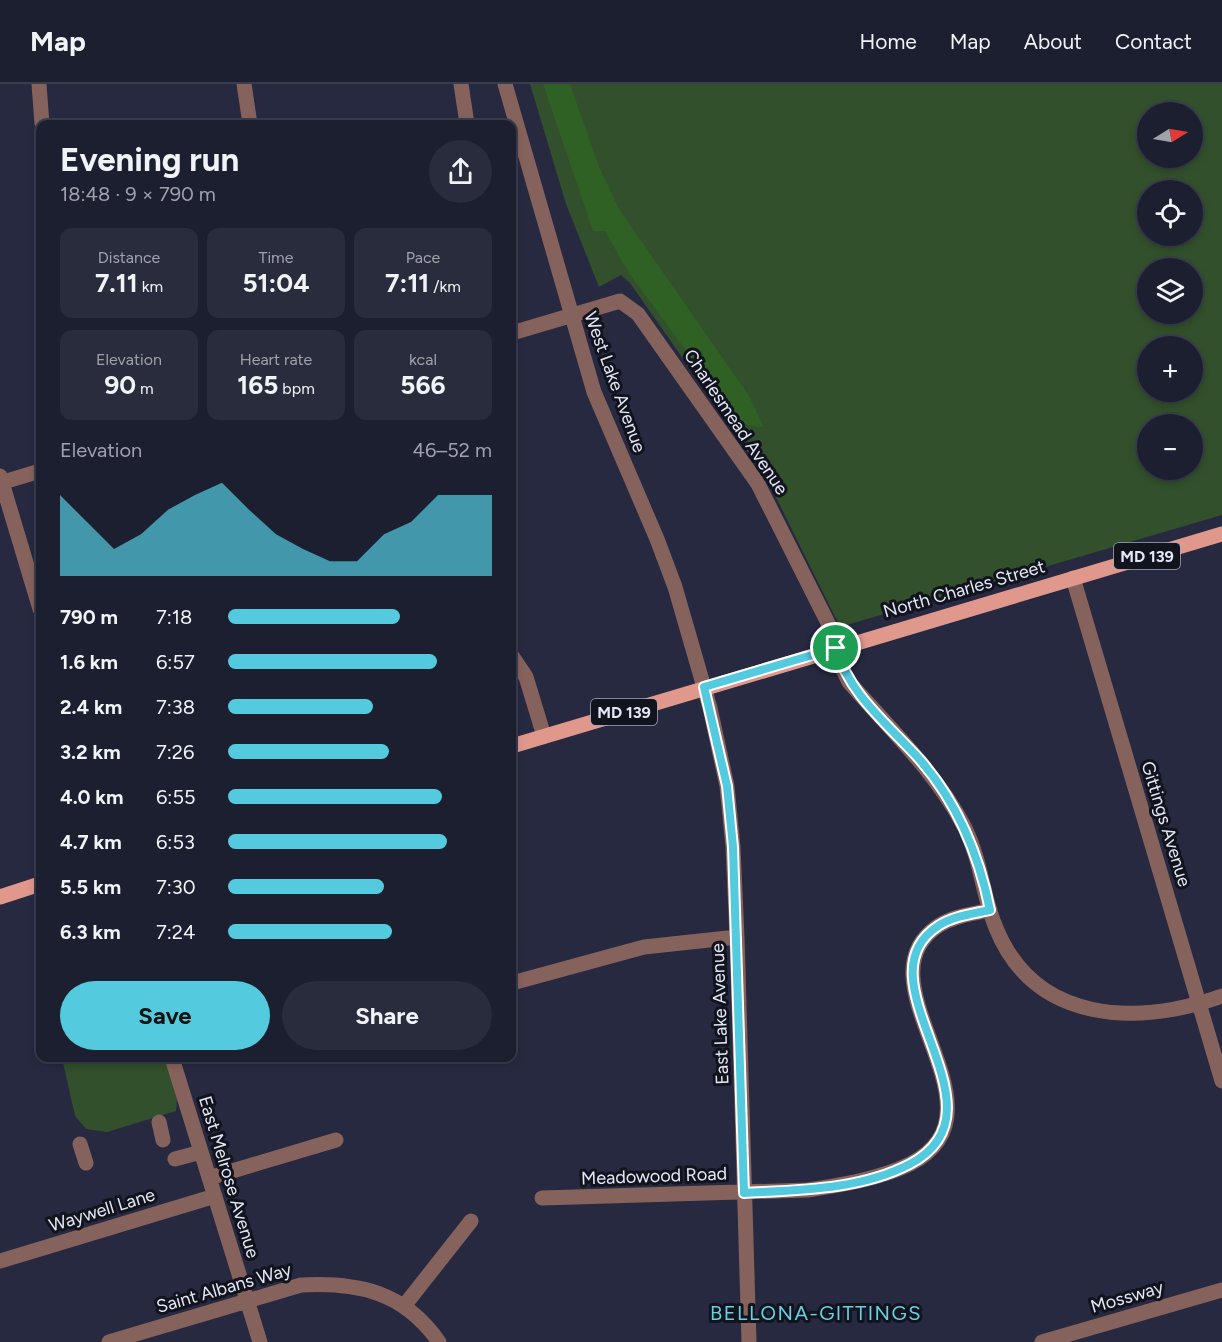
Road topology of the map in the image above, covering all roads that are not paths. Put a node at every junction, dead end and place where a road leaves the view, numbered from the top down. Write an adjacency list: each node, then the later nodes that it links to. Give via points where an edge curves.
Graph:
1 (39, 84): 5 (street)
2 (244, 84): 6 (street)
3 (460, 84): 7 (street)
4 (505, 84): 8 (street, West Lake Avenue)
5 (42, 120)
6 (249, 120)
7 (466, 120)
8 (512, 120)
9 (516, 141): 10 (street, West Lake Avenue)
10 (571, 316): 11 (street); 17 (street, Charlesmead Avenue, via 620,301 638,314 758,484 830,627); 19 (street, West Lake Avenue, via 602,413 664,556)
11 (516, 332)
12 (36, 472): 13 (street)
13 (1, 480): 16 (street)
14 (1222, 534): 15 (main road, North Charles Street / MD 139)
15 (1072, 578): 17 (main road, North Charles Street / MD 139); 28 (street, Gittings Avenue)
16 (36, 596)
17 (836, 648): 19 (main road, North Charles Street / MD 139); 24 (street, Charlesmead Avenue, via 849,682 921,762 950,802 975,852)
18 (516, 662): 20 (street, via 526,677)
19 (704, 687): 20 (main road, North Charles Street / MD 139); 25 (street, East Lake Avenue, via 727,786)
20 (544, 736): 21 (main road, North Charles Street / MD 139)
21 (516, 745)
22 (36, 885): 23 (main road)
23 (0, 897)
24 (990, 910): 28 (street, Charlesmead Avenue, via 1003,942 1025,973 1050,995 1069,1004 1088,1010 1128,1013); 39 (street, Meadowood Road, via 953,918 939,926 920,945 914,959 915,996 948,1095 936,1140 911,1163 847,1183 808,1190)
25 (737, 937): 26 (street, via 644,947); 39 (street, East Lake Avenue)
26 (516, 982)
27 (1222, 996): 28 (street, Charlesmead Avenue)
28 (1199, 1004): 30 (street, Gittings Avenue)
29 (173, 1062): 35 (street, East Melrose Avenue)
30 (1222, 1081)
31 (159, 1122): 32 (street)
32 (163, 1140)
33 (336, 1140): 38 (street)
34 (80, 1144): 37 (street)
35 (201, 1152): 36 (street); 38 (street, East Melrose Avenue)
36 (175, 1159)
37 (86, 1163)
38 (209, 1178): 40 (street, East Melrose Avenue)
39 (744, 1193): 41 (street, Meadowood Road); 50 (street, East Lake Avenue)
40 (215, 1196): 43 (street, Waywell Lane); 45 (street, East Melrose Avenue)
41 (542, 1198)
42 (471, 1221): 46 (street)
43 (0, 1261)
44 (1222, 1290): 51 (street, Mossway)
45 (247, 1300): 46 (street, Saint Albans Way, via 301,1286 328,1284 374,1290); 47 (street, Saint Albans Way); 48 (street, East Melrose Avenue)
46 (404, 1306): 49 (street, Saint Albans Way, via 422,1320)
47 (109, 1342)
48 (260, 1342)
49 (439, 1342)
50 (749, 1342)
51 (1042, 1342)

